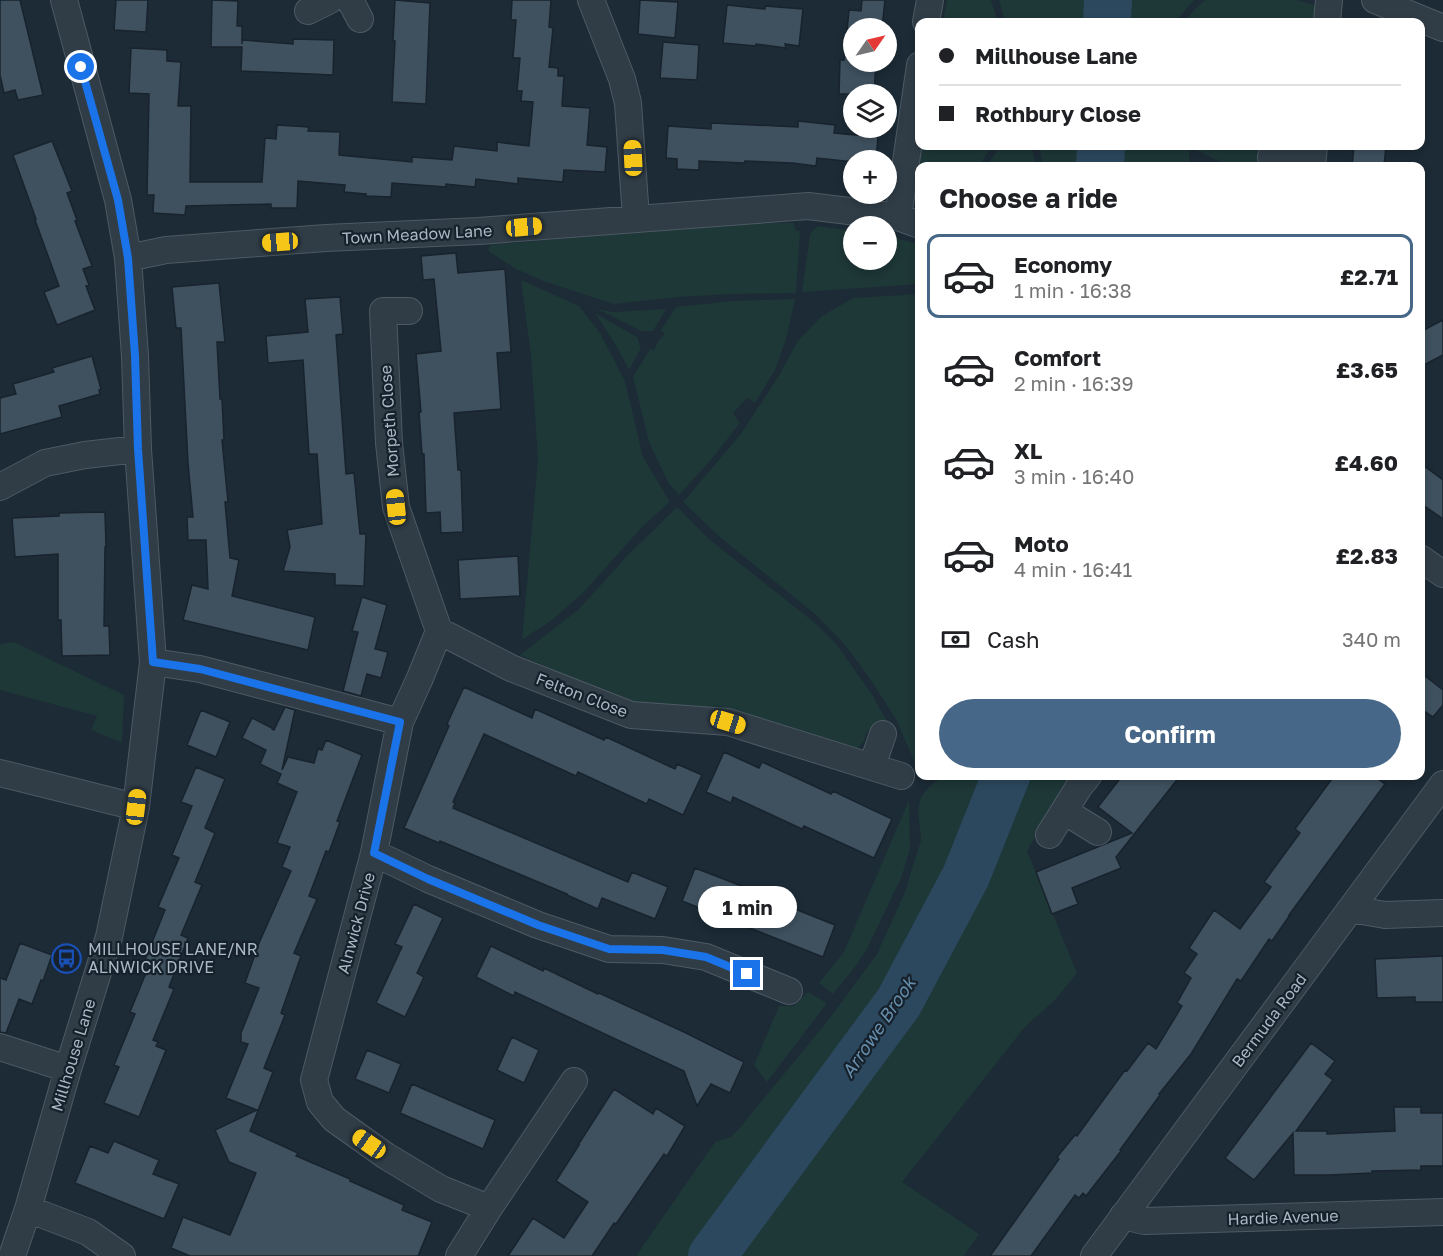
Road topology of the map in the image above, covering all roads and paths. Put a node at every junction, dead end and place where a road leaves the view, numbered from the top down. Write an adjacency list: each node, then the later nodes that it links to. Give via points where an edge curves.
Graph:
1 (64, 0): 18 (street, Millhouse Lane, via 118,200)
2 (330, 0): 7 (street)
3 (591, 0): 16 (street, via 622,78 628,104)
4 (930, 0): 8 (street)
5 (1329, 0): 9 (street)
6 (1375, 0): 10 (street)
7 (308, 11)
8 (927, 18)
9 (1327, 18)
10 (1419, 18)
11 (1425, 21): 12 (street)
12 (1443, 28)
13 (915, 130): 17 (street)
14 (1271, 157): 15 (street)
15 (1294, 162)
16 (636, 218): 17 (street, Town Meadow Lane, via 808,206); 18 (street, Town Meadow Lane, via 166,250)
17 (908, 221)
18 (128, 258): 20 (street, Millhouse Lane)
19 (409, 311): 24 (street, Morpeth Close, via 382,311 389,442 396,507)
20 (138, 449): 21 (street, via 45,464); 25 (street, Millhouse Lane)
21 (0, 487)
22 (1425, 561): 23 (street)
23 (1443, 574)
24 (439, 631): 26 (street); 28 (street, Felton Close, via 511,668 631,715 728,722)
25 (153, 662): 26 (street, via 200,669); 33 (street, Millhouse Lane)
26 (400, 722): 37 (street, Alnwick Drive)
27 (883, 735): 28 (street)
28 (872, 766): 30 (street, Felton Close)
29 (0, 773): 33 (street)
30 (901, 776)
31 (1085, 780): 34 (street)
32 (1443, 784): 38 (street, Bermuda Road)
33 (136, 807): 42 (street, Millhouse Lane, via 108,937)
34 (1064, 811): 35 (street); 36 (street)
35 (1098, 832)
36 (1049, 835)
37 (374, 853): 40 (street, via 527,921 609,949 663,950 706,957); 44 (street, Alnwick Drive, via 314,1080 320,1102 334,1119 386,1156 441,1189)
38 (1351, 909): 39 (street, via 1385,915); 47 (street, Bermuda Road)
39 (1443, 913)
40 (789, 991)
41 (0, 1047): 42 (street)
42 (68, 1070): 45 (street, Millhouse Lane)
43 (574, 1081): 44 (street)
44 (489, 1208): 50 (street)
45 (28, 1209): 48 (street, Millhouse Lane); 49 (street, via 88,1232)
46 (1443, 1212): 47 (street, Hardie Avenue, via 1144,1221)
47 (1123, 1216): 51 (street, Bermuda Road)
48 (12, 1256)
49 (122, 1256)
50 (459, 1256)
51 (1094, 1256)

